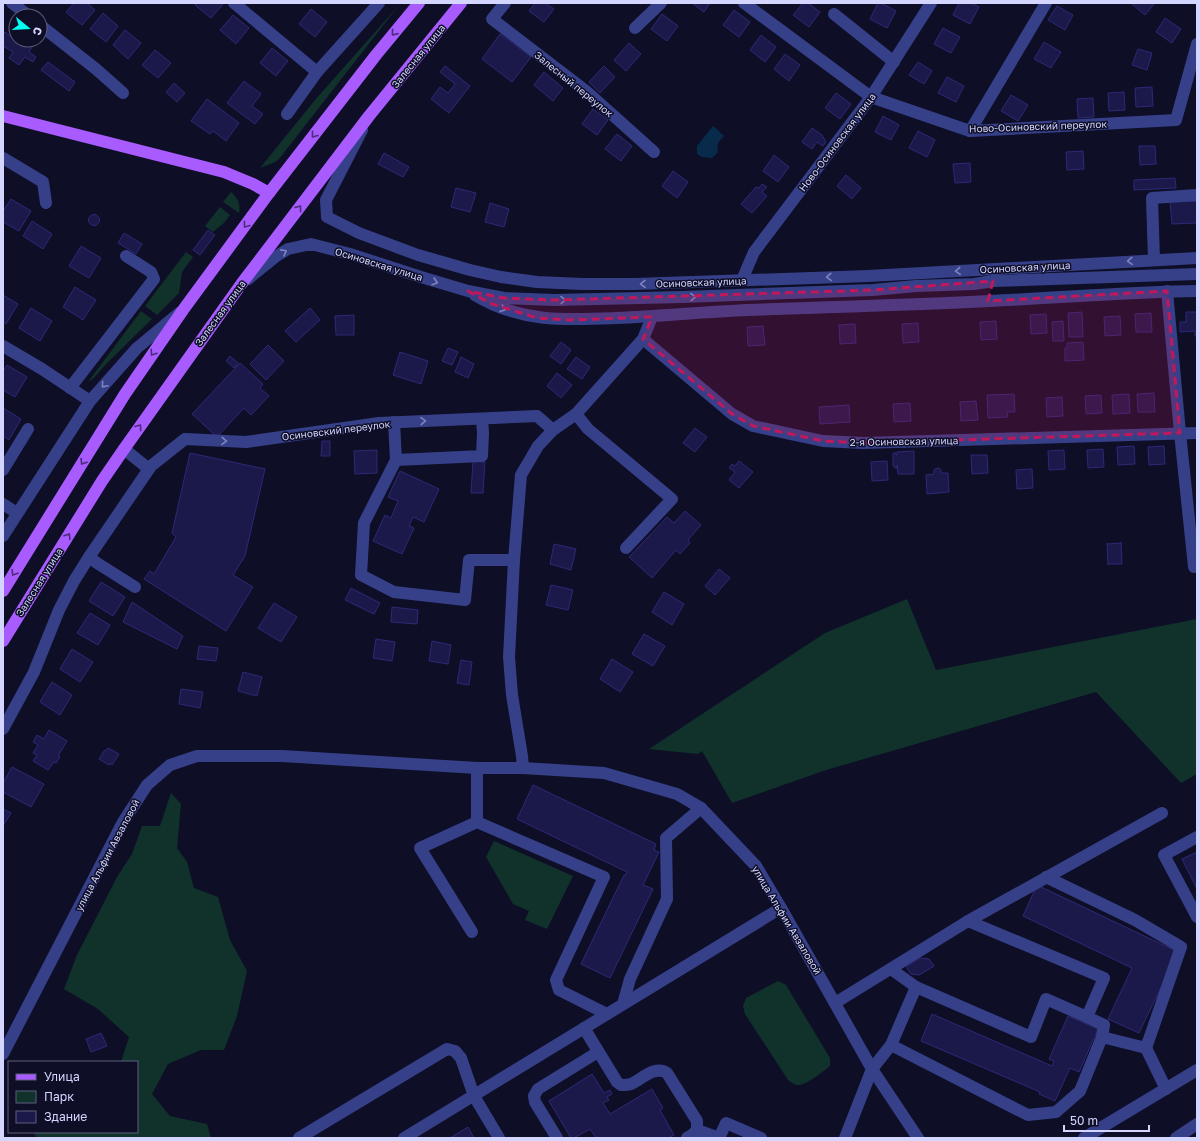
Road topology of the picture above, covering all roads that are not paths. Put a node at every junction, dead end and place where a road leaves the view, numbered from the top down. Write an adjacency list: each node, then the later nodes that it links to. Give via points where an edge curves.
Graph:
1 (234, 3): 15 (street)
2 (379, 3): 15 (street)
3 (419, 3): 24 (main road, one-way to 24)
4 (461, 3): 20 (main road, Залесная улица)
5 (505, 3): 22 (street, Залесный переулок, via 492,19 586,91)
6 (661, 3): 11 (street)
7 (744, 3): 17 (street, Ново-Осиновский переулок)
8 (931, 3): 14 (street, Ново-Осиновская улица)
9 (1046, 3): 21 (street)
10 (834, 14): 14 (street)
11 (635, 28)
12 (48, 31): 16 (street)
13 (1197, 44): 21 (street, Ново-Осиновский переулок, via 1176,120)
14 (894, 62): 17 (street, Ново-Осиновская улица)
15 (317, 72): 18 (street)
16 (123, 93)
17 (872, 97): 21 (street, Ново-Осиновский переулок); 31 (street, Ново-Осиновская улица, via 754,252)
18 (287, 114)
19 (3, 116): 24 (main road, via 224,172)
20 (369, 116): 31 (street, Осиновская улица, one-way to 20, via 635,284 537,282 470,270 418,255 359,233 328,217 326,200); 33 (main road, Залесная улица, one-way to 20)
21 (970, 131)
22 (654, 152)
23 (3, 158): 26 (street, via 43,182)
24 (269, 193): 38 (main road, one-way to 38)
25 (1197, 195): 29 (street, via 1152,198)
26 (46, 203)
27 (126, 256): 42 (street, via 151,272 154,279)
28 (1197, 258): 29 (street, Осиновская улица)
29 (1154, 260): 31 (street, Осиновская улица, one-way to 31, via 868,276)
30 (1197, 274): 32 (street, Осиновская улица)
31 (742, 280)
32 (993, 281): 34 (street, Осиновская улица, one-way to 32, via 504,298 555,300 683,298 873,290); 37 (street)
33 (242, 283): 34 (street, Осиновская улица, one-way to 34, via 288,249 311,244); 51 (main road, Залесная улица, one-way to 33)
34 (468, 291): 39 (street, one-way to 39, via 489,304 537,318 570,320)
35 (1167, 291): 36 (street); 37 (street); 50 (street)
36 (1197, 291)
37 (988, 301): 39 (street)
38 (183, 310): 43 (street, one-way to 43, via 137,348); 63 (main road, one-way to 63, via 125,394)
39 (652, 317): 40 (street)
40 (643, 339): 44 (street); 50 (street, 2-я Осиновская улица, via 732,414 753,426 823,441 863,443)
41 (3, 346): 42 (street)
42 (70, 388): 43 (street)
43 (90, 401): 56 (street)
44 (576, 414): 48 (street); 58 (street, via 588,429 672,499)
45 (482, 418): 46 (street, Осиновский переулок, one-way to 45); 48 (street, Осиновский переулок, via 536,416); 52 (street, via 482,456)
46 (394, 422): 52 (street); 53 (street, Осиновский переулок, one-way to 46, via 185,439 246,442)
47 (28, 429): 54 (street)
48 (553, 430): 60 (street, via 538,446 521,475)
49 (1197, 432): 50 (street, 2-я Осиновская улица)
50 (1180, 433): 61 (street)
51 (124, 448): 53 (street); 64 (main road, Залесная улица, one-way to 51)
52 (396, 460): 60 (street, via 364,523 361,575 394,592 465,600 469,560)
53 (148, 469): 59 (street)
54 (3, 470)
55 (3, 504): 56 (street)
56 (17, 513): 57 (street)
57 (3, 536)
58 (626, 548)
59 (89, 557): 62 (street); 65 (street, via 59,610 34,672)
60 (514, 560): 67 (street, via 509,657)
61 (1194, 566)
62 (135, 587)
63 (3, 591)
64 (3, 640)
65 (3, 730)
66 (477, 768): 67 (street, улица Альфии Авзаловой); 70 (street); 88 (street, улица Альфии Авзаловой, via 282,756 197,756 170,765 147,784 123,822)
67 (523, 768): 68 (street, улица Альфии Авзаловой, via 604,773 677,794)
68 (701, 808): 73 (street, улица Альфии Авзаловой, via 756,866); 80 (street, via 666,838 667,899 630,979)
69 (1162, 813): 72 (street)
70 (477, 822): 76 (street, via 420,848); 81 (street, via 604,877 556,980 559,990)
71 (1197, 837): 74 (street, via 1164,855)
72 (1046, 877): 75 (street); 86 (street, via 1135,920 1181,947)
73 (781, 908): 79 (street, улица Альфии Авзаловой); 80 (street)
74 (1197, 917)
75 (968, 921): 77 (street); 82 (street, via 1104,978)
76 (472, 932)
77 (891, 969): 78 (street); 79 (street)
78 (916, 987): 82 (street, via 1031,1037 1046,999); 85 (street)
79 (835, 1003): 89 (street, улица Альфии Авзаловой)
80 (623, 1004): 81 (street)
81 (607, 1014): 83 (street)
82 (1087, 1017): 84 (street, via 1104,1025)
83 (584, 1028): 87 (street); 92 (street)
84 (1102, 1037): 85 (street, via 1080,1091 1056,1112 1028,1115); 86 (street)
85 (891, 1046): 89 (street)
86 (1146, 1048): 91 (street)
87 (598, 1052): 94 (street, via 621,1085 629,1085 656,1070 667,1073 697,1121); 100 (street, via 538,1089 534,1096 535,1102)
88 (3, 1054)
89 (872, 1069): 104 (street); 105 (street, улица Альфии Авзаловой)
90 (1197, 1070): 91 (street)
91 (1166, 1089): 106 (street)
92 (474, 1096): 97 (street, via 461,1058 455,1051 447,1049); 98 (street); 99 (street)
93 (1197, 1124): 95 (street)
94 (697, 1130): 101 (street); 102 (street)
95 (1180, 1135): 96 (street)
96 (1197, 1137)
97 (300, 1138)
98 (404, 1138)
99 (499, 1138)
100 (557, 1138)
101 (687, 1138)
102 (719, 1138): 103 (street, via 726,1123)
103 (761, 1138)
104 (845, 1138)
105 (918, 1138)
106 (1084, 1138)

